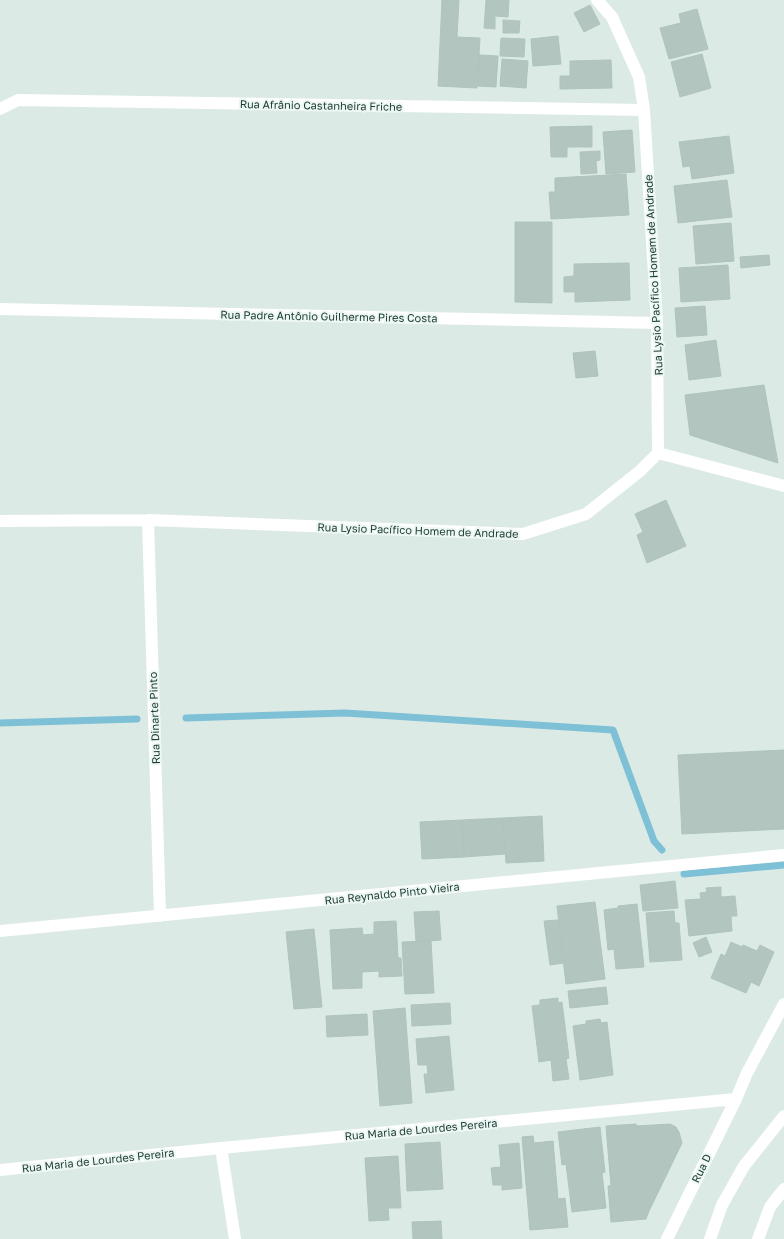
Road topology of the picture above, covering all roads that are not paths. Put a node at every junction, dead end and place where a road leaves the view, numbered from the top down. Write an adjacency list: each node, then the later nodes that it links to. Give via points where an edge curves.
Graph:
1 (598, 0): 3 (street, Rua Lysio Pacífico Homem de Andrade, via 612,17 640,77)
2 (0, 109): 3 (street, Rua Afrânio Castanheira Friche, via 18,100)
3 (644, 110): 5 (street, Rua Lysio Pacífico Homem de Andrade)
4 (0, 309): 5 (street, Rua Padre Antônio Guilherme Pires Costa)
5 (657, 323): 6 (street, Rua Lysio Pacífico Homem de Andrade)
6 (658, 452): 7 (street); 8 (street, Rua Lysio Pacífico Homem de Andrade, via 640,471 586,514 524,534)
7 (784, 486)
8 (148, 520): 9 (street, Rua Lysio Pacífico Homem de Andrade); 11 (street, Rua Dinarte Pinto)
9 (0, 521)
10 (784, 855): 11 (street, Rua Reynaldo Pinto Vieira)
11 (160, 916): 12 (street, Rua Reynaldo Pinto Vieira)
12 (0, 931)
13 (784, 1004): 14 (street)
14 (736, 1098): 16 (street, Rua Maria de Lourdes Pereira); 20 (street, Rua D)
15 (784, 1116): 21 (street, via 744,1166 722,1206)
16 (222, 1148): 17 (street, Rua Maria de Lourdes Pereira); 19 (street)
17 (0, 1170)
18 (784, 1189): 22 (street, via 770,1207)
19 (235, 1239)
20 (667, 1239)
21 (710, 1239)
22 (758, 1239)

